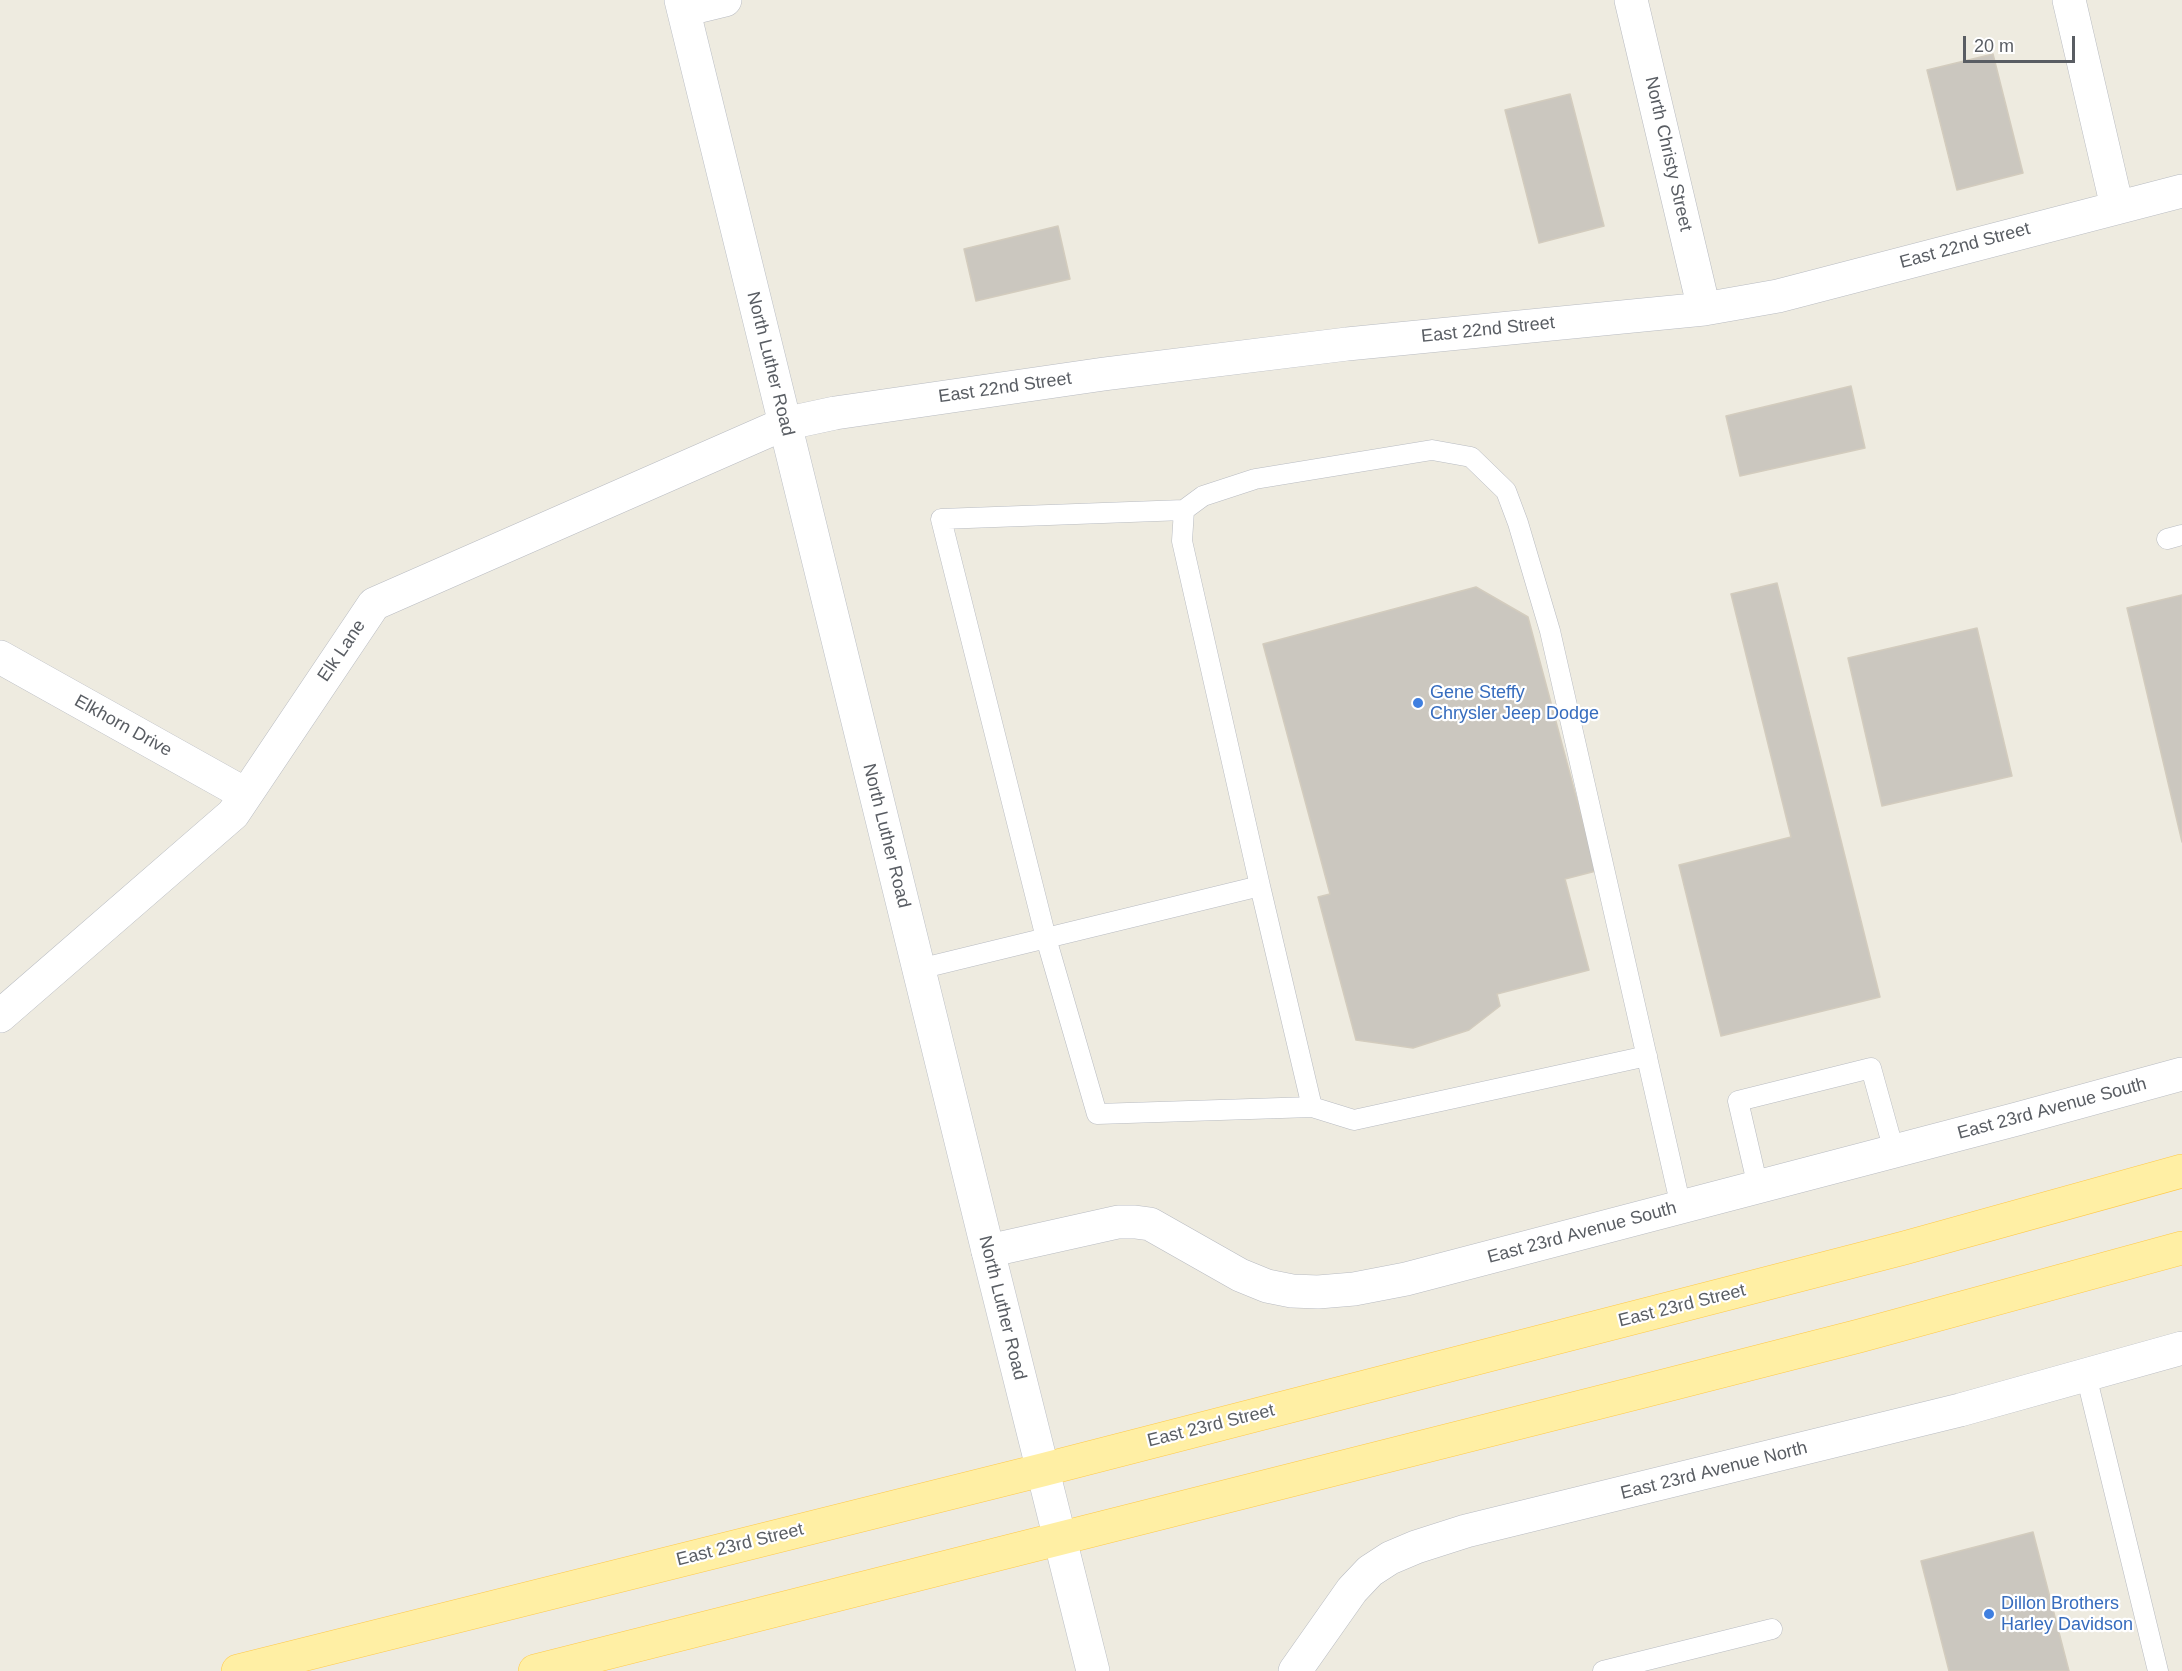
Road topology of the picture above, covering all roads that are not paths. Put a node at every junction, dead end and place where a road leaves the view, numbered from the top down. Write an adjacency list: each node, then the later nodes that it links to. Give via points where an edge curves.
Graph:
1 (725, 0): 4 (street)
2 (1631, 0): 7 (street, North Christy Street)
3 (2069, 0): 6 (street)
4 (683, 5): 8 (street, North Luther Road)
5 (2182, 191): 6 (street, East 22nd Street)
6 (2117, 207): 7 (street, East 22nd Street, via 1778,296)
7 (1704, 309): 8 (street, East 22nd Street, via 1347,344 1127,371 835,412)
8 (784, 424): 11 (street, Elk Lane, via 374,604); 14 (street, North Luther Road)
9 (1184, 510): 12 (lane, via 1182,541); 13 (lane, via 941,519); 16 (lane, via 1203,496 1256,479 1432,450 1471,457 1506,491 1550,631)
10 (0, 657): 11 (street, Elkhorn Drive)
11 (245, 794): 15 (street, Elk Lane, via 233,814)
12 (1260, 886): 13 (lane); 18 (lane)
13 (1046, 938): 14 (lane); 18 (lane, via 1097,1114)
14 (919, 969): 24 (street, North Luther Road)
15 (0, 1016)
16 (1647, 1056): 18 (lane, via 1354,1120); 22 (lane)
17 (2182, 1074): 19 (street, East 23rd Avenue South)
18 (1312, 1107)
19 (1894, 1151): 21 (street, East 23rd Avenue South); 21 (lane, via 1871,1068 1738,1101)
20 (2182, 1171): 27 (main road, East 23rd Street, via 1881,1254)
21 (1758, 1187): 22 (street, East 23rd Avenue South)
22 (1681, 1207): 24 (street, East 23rd Avenue South, via 1406,1279 1318,1292 1267,1286 1150,1224 1136,1222 1118,1222)
23 (2182, 1248): 28 (main road, via 1859,1336)
24 (988, 1251): 27 (street, North Luther Road)
25 (2182, 1348): 26 (street, East 23rd Avenue North)
26 (2086, 1375): 33 (street, East 23rd Avenue North, via 1416,1547 1370,1571); 35 (lane)
27 (1042, 1470): 28 (street, North Luther Road); 30 (main road, East 23rd Street)
28 (1060, 1540): 31 (main road); 32 (street, North Luther Road)
29 (1772, 1629): 34 (lane)
30 (238, 1671)
31 (535, 1671)
32 (1093, 1671)
33 (1295, 1671)
34 (1603, 1671)
35 (2158, 1671)

